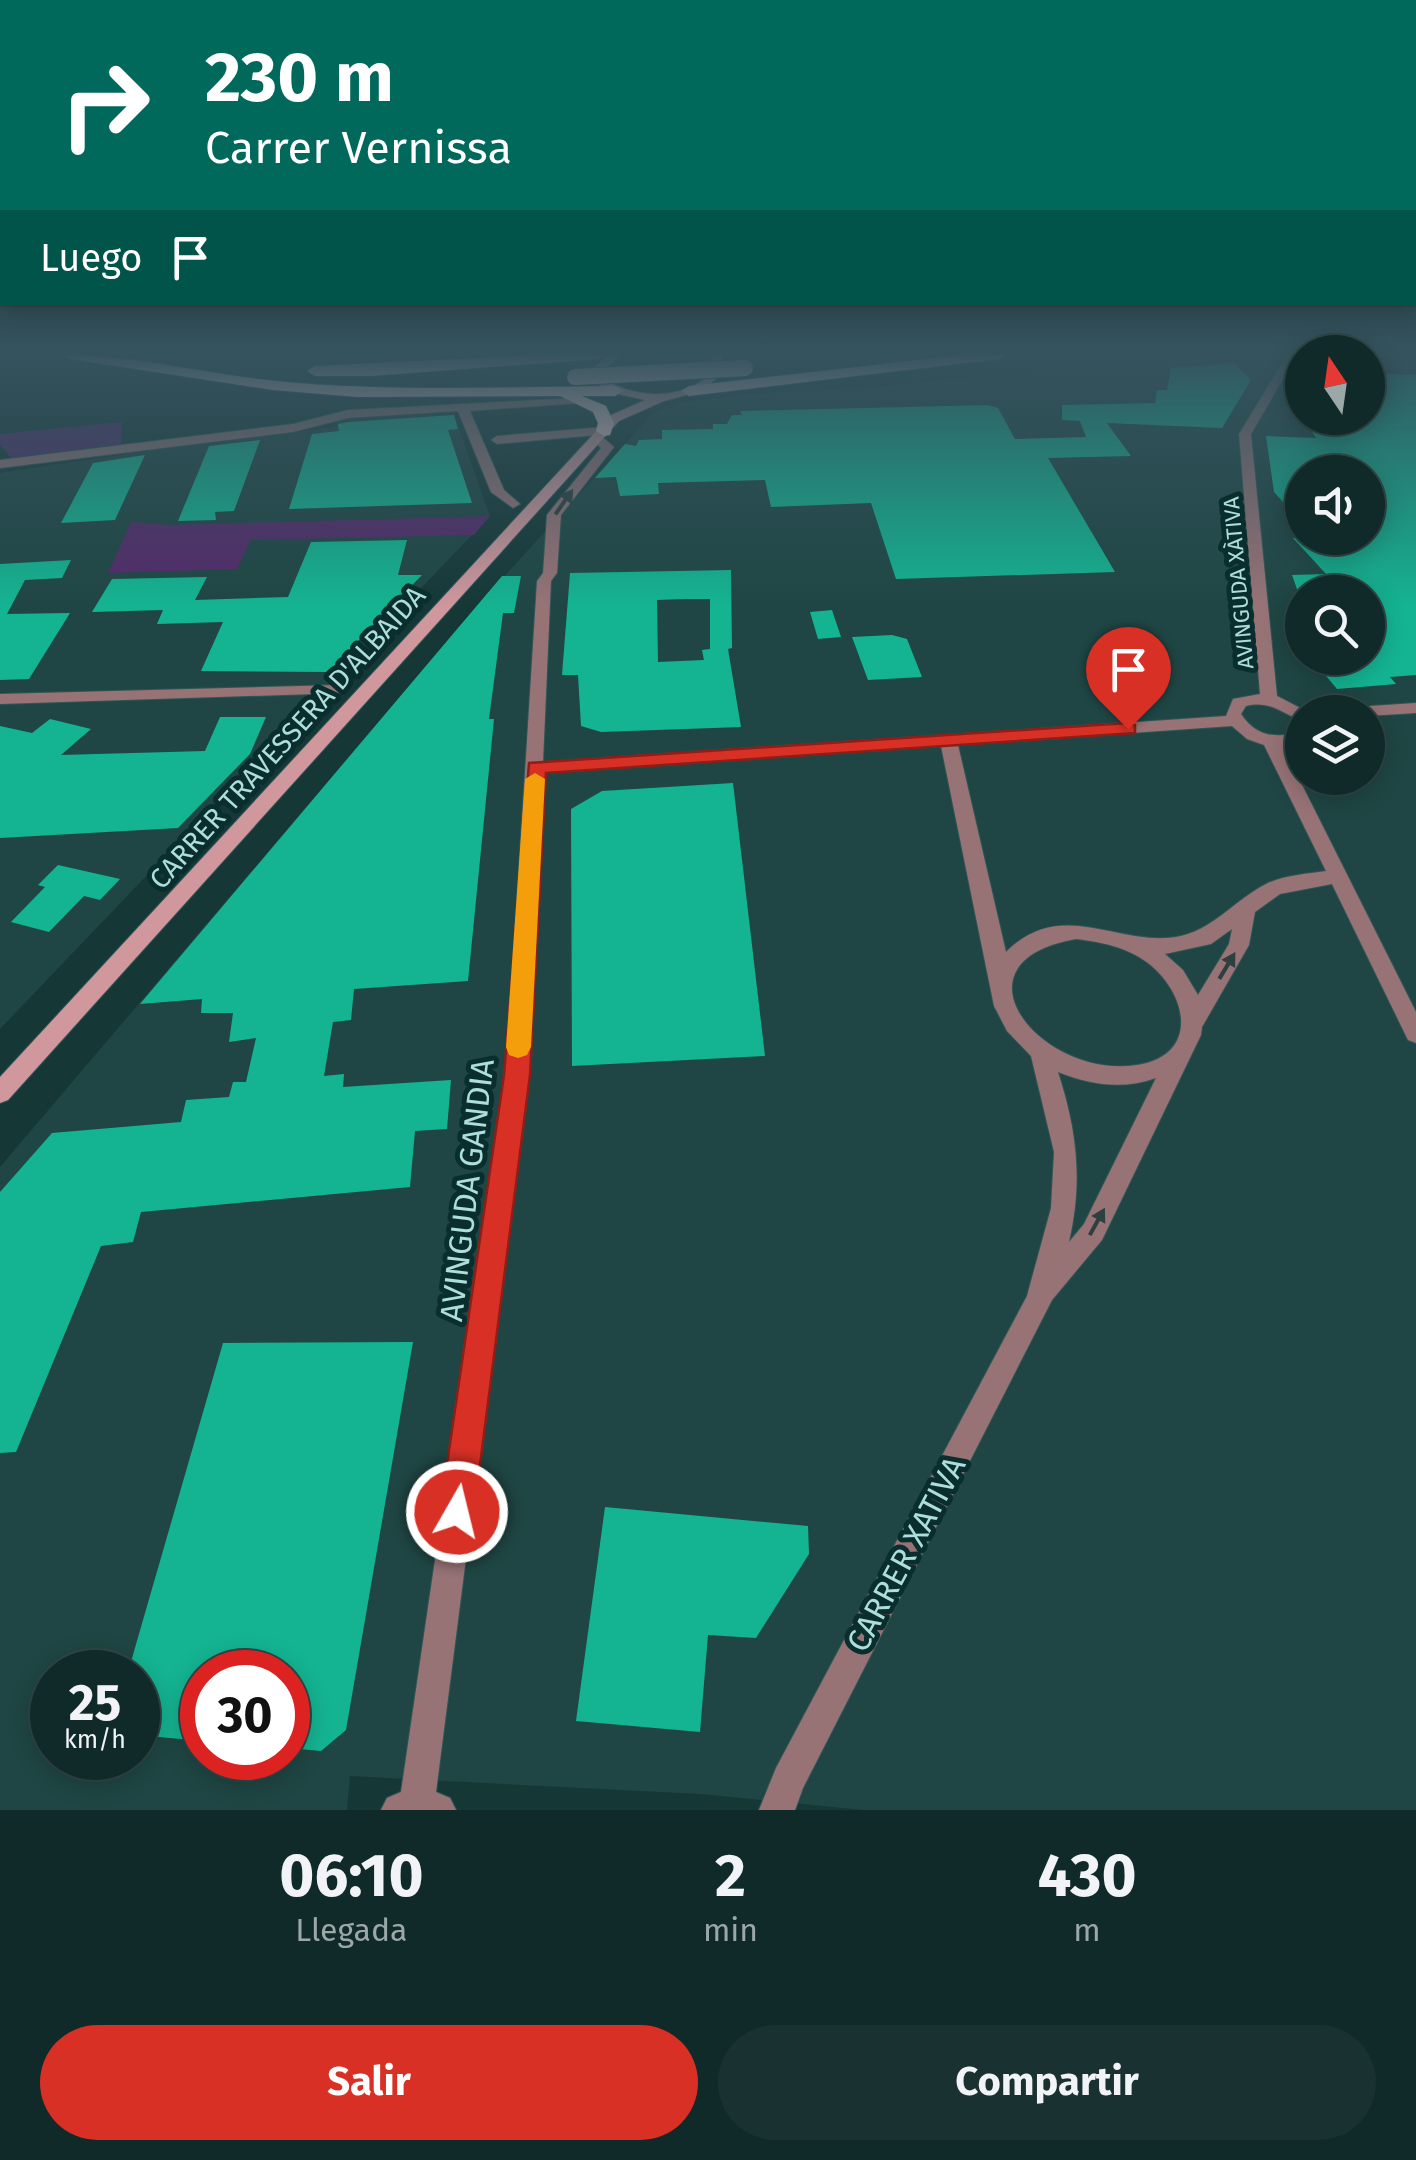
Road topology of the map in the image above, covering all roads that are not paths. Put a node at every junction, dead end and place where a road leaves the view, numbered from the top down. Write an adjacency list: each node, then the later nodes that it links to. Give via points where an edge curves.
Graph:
1 (199, 439): 8 (street)
2 (475, 439): 9 (street, via 495,485)
3 (503, 439): 7 (street)
4 (596, 439): 29 (main road, CARRER TRAVESSERA D'ALBAIDA)
5 (607, 439): 20 (street, AVINGUDA GANDIA, one-way to 5, via 544,582 554,514 608,448)
6 (1245, 439): 12 (street, AVINGUDA XÀTIVA)
7 (497, 440)
8 (0, 464)
9 (513, 504)
10 (338, 690): 11 (street)
11 (0, 699)
12 (1269, 700): 13 (street); 16 (street, via 1239,703)
13 (1285, 708)
14 (1416, 708): 15 (street)
15 (1385, 710)
16 (1235, 721): 18 (street); 19 (street)
17 (1285, 739): 18 (street)
18 (1272, 741): 21 (street)
19 (949, 742): 20 (street); 24 (street)
20 (536, 768): 31 (street, AVINGUDA GANDIA, via 517,1075)
21 (1336, 878): 22 (street, via 1295,882); 26 (street)
22 (1246, 906): 23 (street, via 1204,939); 25 (street, one-way to 22, via 1239,945)
23 (1134, 944): 24 (street, via 1105,934 1049,934 1010,959); 25 (street, via 1177,978)
24 (1002, 979): 27 (street, via 1009,1017)
25 (1194, 1021): 28 (street)
26 (1416, 1034)
27 (1041, 1052): 28 (street, via 1069,1067 1115,1076 1158,1070); 30 (street, CARRER XATIVA, via 1067,1165 1056,1245)
28 (1178, 1057): 30 (street, CARRER XATIVA, one-way to 28, via 1093,1232)
29 (0, 1093)
30 (1039, 1300): 32 (street, CARRER XATIVA)
31 (418, 1808)
32 (777, 1810)

